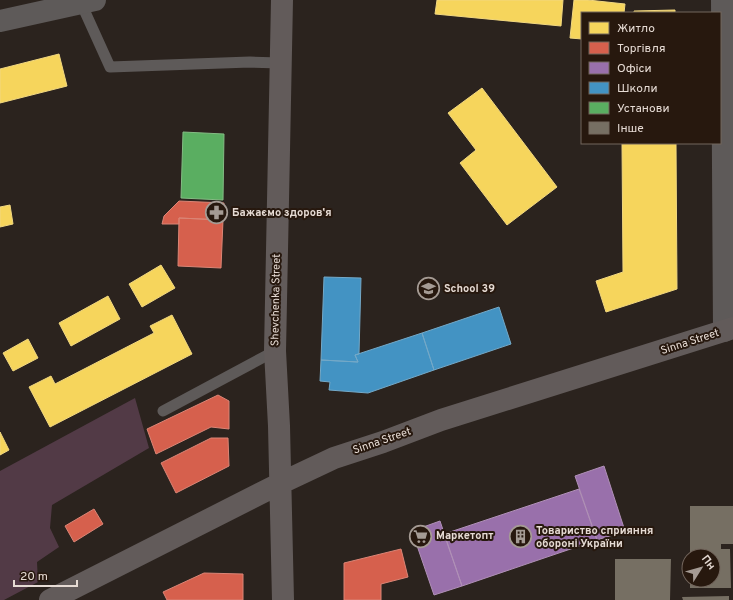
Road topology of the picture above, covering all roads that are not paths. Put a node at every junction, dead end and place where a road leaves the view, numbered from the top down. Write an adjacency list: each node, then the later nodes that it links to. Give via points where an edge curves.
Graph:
1 (282, 0): 5 (main road, Shevchenka Street)
2 (722, 0): 6 (street)
3 (88, 1): 4 (street); 5 (lane, via 110,67)
4 (0, 22)
5 (280, 63): 7 (main road, Shevchenka Street)
6 (728, 329): 9 (main road, Sinna Street, via 441,420 334,458)
7 (275, 351): 8 (lane); 9 (main road, Shevchenka Street)
8 (162, 411)
9 (281, 483): 10 (main road, Sinna Street); 11 (main road, Shevchenka Street)
10 (50, 600)
11 (283, 600)

